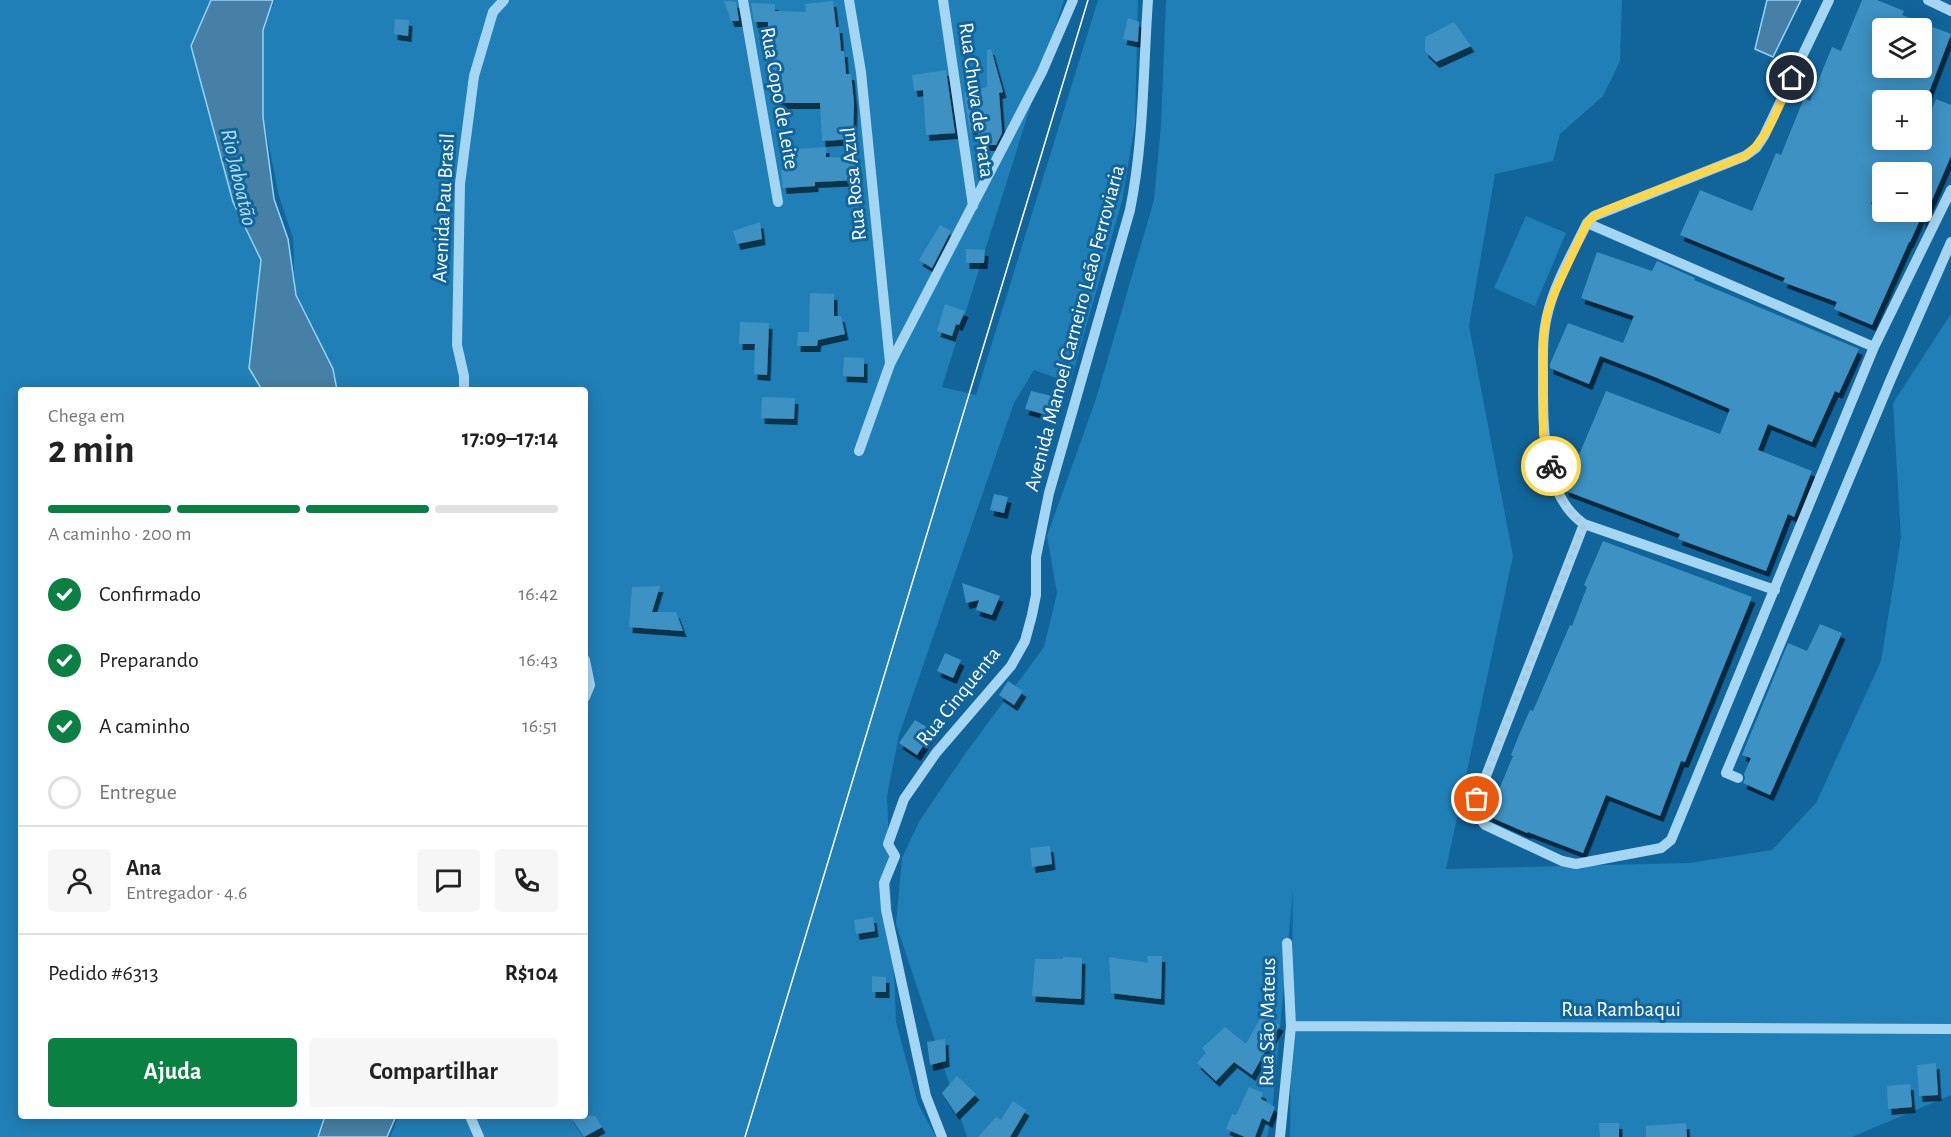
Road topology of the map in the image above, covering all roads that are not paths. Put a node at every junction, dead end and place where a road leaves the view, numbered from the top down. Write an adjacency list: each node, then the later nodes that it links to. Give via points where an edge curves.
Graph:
1 (504, 0): 17 (street, Avenida Pau Brasil, via 493,12 474,76 460,184 457,345)
2 (743, 0): 11 (street, Rua Copo de Leite)
3 (849, 0): 16 (street, Rua Rosa Azul, via 861,72)
4 (943, 0): 12 (street, Rua Chuva de Prata)
5 (1073, 0): 12 (street, via 1042,72)
6 (1148, 0): 20 (street, Avenida Manoel Carneiro Leão Ferroviaria, via 1136,182 1049,493)
7 (1829, 0): 13 (street, via 1756,148 1745,156 1604,211)
8 (1928, 0): 9 (street)
9 (1951, 11)
10 (1951, 190): 15 (street)
11 (778, 202)
12 (973, 207): 16 (street)
13 (1587, 223): 15 (street); 19 (street, via 1554,294 1543,339 1543,434 1560,496 1573,516)
14 (1951, 242): 24 (street, via 1726,773)
15 (1874, 347): 21 (street)
16 (890, 364): 18 (street)
17 (464, 387)
18 (859, 451)
19 (1584, 524): 21 (street); 21 (street, via 1476,810 1485,825 1569,863 1661,848 1671,840)
20 (1036, 557): 30 (street, Rua Cinquenta, via 1036,595 1024,641 1011,666 936,753 904,800 888,844 895,856 884,883 886,910 926,1096)
21 (1775, 590)
22 (588, 675): 23 (street)
23 (588, 690)
24 (1738, 778)
25 (1287, 943): 26 (street, Rua São Mateus)
26 (1291, 1026): 27 (street, Rua Rambaqui); 31 (street, Rua São Mateus)
27 (1951, 1029)
28 (471, 1119): 29 (street)
29 (479, 1137)
30 (942, 1137)
31 (1280, 1137)

